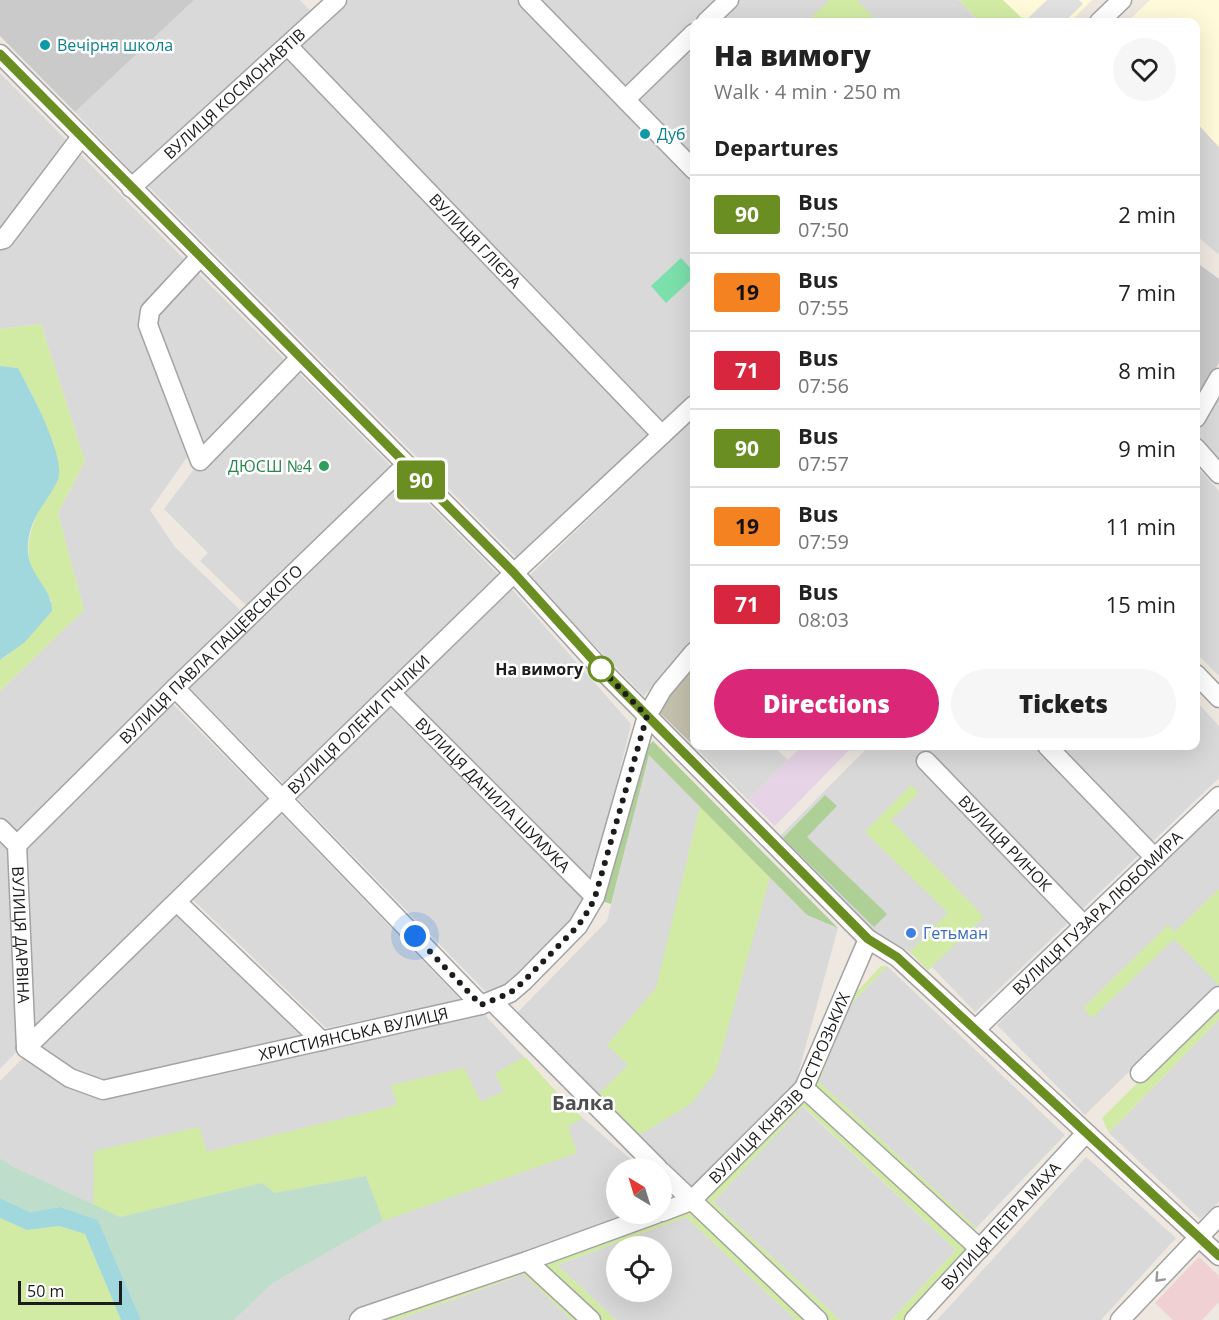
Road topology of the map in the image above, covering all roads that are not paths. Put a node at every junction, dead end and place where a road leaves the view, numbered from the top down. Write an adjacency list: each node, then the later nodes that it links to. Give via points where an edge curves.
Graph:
1 (337, 0): 8 (street, ВУЛИЦЯ КОСМОНАВТІВ)
2 (528, 0): 10 (street)
3 (729, 0): 5 (street)
4 (1122, 0): 6 (street)
5 (710, 18)
6 (1104, 18)
7 (690, 37): 10 (street)
8 (288, 46): 13 (street, ВУЛИЦЯ КОСМОНАВТІВ); 20 (street, ВУЛИЦЯ ГЛІЄРА)
9 (0, 54): 11 (street)
10 (626, 99): 12 (street)
11 (81, 137): 13 (street); 14 (street)
12 (690, 166)
13 (131, 188): 15 (street)
14 (0, 240)
15 (200, 257): 16 (street); 16 (street, via 150,311 148,325 200,460)
16 (300, 358): 22 (street)
17 (1219, 378): 19 (street)
18 (690, 409): 20 (street, ВУЛИЦЯ ОЛЕНИ ПЧІЛКИ)
19 (1200, 411)
20 (662, 435): 24 (street, ВУЛИЦЯ ОЛЕНИ ПЧІЛКИ)
21 (1200, 453): 23 (street)
22 (406, 465): 24 (street); 27 (street, ВУЛИЦЯ ПАВЛА ПАЩЕВСЬКОГО)
23 (1219, 474)
24 (514, 573): 28 (street, ВУЛИЦЯ ОЛЕНИ ПЧІЛКИ); 30 (street)
25 (690, 657): 30 (street, ХРИСТИЯНСЬКА ВУЛИЦЯ, via 662,690)
26 (1200, 679): 29 (street)
27 (175, 688): 34 (street); 36 (street, ВУЛИЦЯ ПАВЛА ПАЩЕВСЬКОГО)
28 (391, 693): 34 (street, ВУЛИЦЯ ОЛЕНИ ПЧІЛКИ); 38 (street, ВУЛИЦЯ ДАНИЛА ШУМУКА)
29 (1219, 698)
30 (647, 716): 38 (street, ХРИСТИЯНСЬКА ВУЛИЦЯ); 41 (street)
31 (1051, 750): 37 (street)
32 (926, 761): 40 (street, ВУЛИЦЯ РИНОК)
33 (1219, 796): 37 (street, ВУЛИЦЯ ГУЗАРА ЛЮБОМИРА)
34 (283, 799): 39 (street, ВУЛИЦЯ ОЛЕНИ ПЧІЛКИ); 43 (street)
35 (0, 828): 36 (street, ВУЛИЦЯ ДАРВІНА)
36 (17, 845): 46 (street, ВУЛИЦЯ ДАРВІНА)
37 (1155, 858): 40 (street, ВУЛИЦЯ ГУЗАРА ЛЮБОМИРА)
38 (595, 897): 43 (street, ХРИСТИЯНСЬКА ВУЛИЦЯ, via 578,926 524,981 510,993)
39 (177, 902): 45 (street); 46 (street, ВУЛИЦЯ ОЛЕНИ ПЧІЛКИ)
40 (1084, 926): 44 (street, ВУЛИЦЯ ГУЗАРА ЛЮБОМИРА)
41 (868, 939): 44 (street, via 897,957); 48 (street, ВУЛИЦЯ КНЯЗІВ ОСТРОЗЬКИХ)
42 (1219, 996): 47 (street)
43 (486, 1003): 45 (street, ХРИСТИЯНСЬКА ВУЛИЦЯ); 50 (street)
44 (976, 1029): 49 (street)
45 (322, 1041): 46 (street, ХРИСТИЯНСЬКА ВУЛИЦЯ, via 103,1090 70,1078)
46 (26, 1048)
47 (1140, 1073)
48 (804, 1088): 52 (street, ВУЛИЦЯ КНЯЗІВ ОСТРОЗЬКИХ); 57 (street)
49 (1086, 1133): 56 (street); 57 (street, ВУЛИЦЯ ПЕТРА МАХА)
50 (647, 1158)
51 (672, 1182): 52 (street)
52 (691, 1201): 53 (street, ВУЛИЦЯ КНЯЗІВ ОСТРОЗЬКИХ); 62 (street)
53 (672, 1208)
54 (1219, 1216): 56 (street)
55 (629, 1224): 59 (street)
56 (1198, 1236): 58 (street); 64 (street, one-way to 64)
57 (980, 1249): 63 (street, ВУЛИЦЯ ПЕТРА МАХА)
58 (1219, 1256)
59 (527, 1261): 60 (street); 61 (street)
60 (362, 1319)
61 (591, 1320)
62 (818, 1320)
63 (914, 1320)
64 (1120, 1320)

